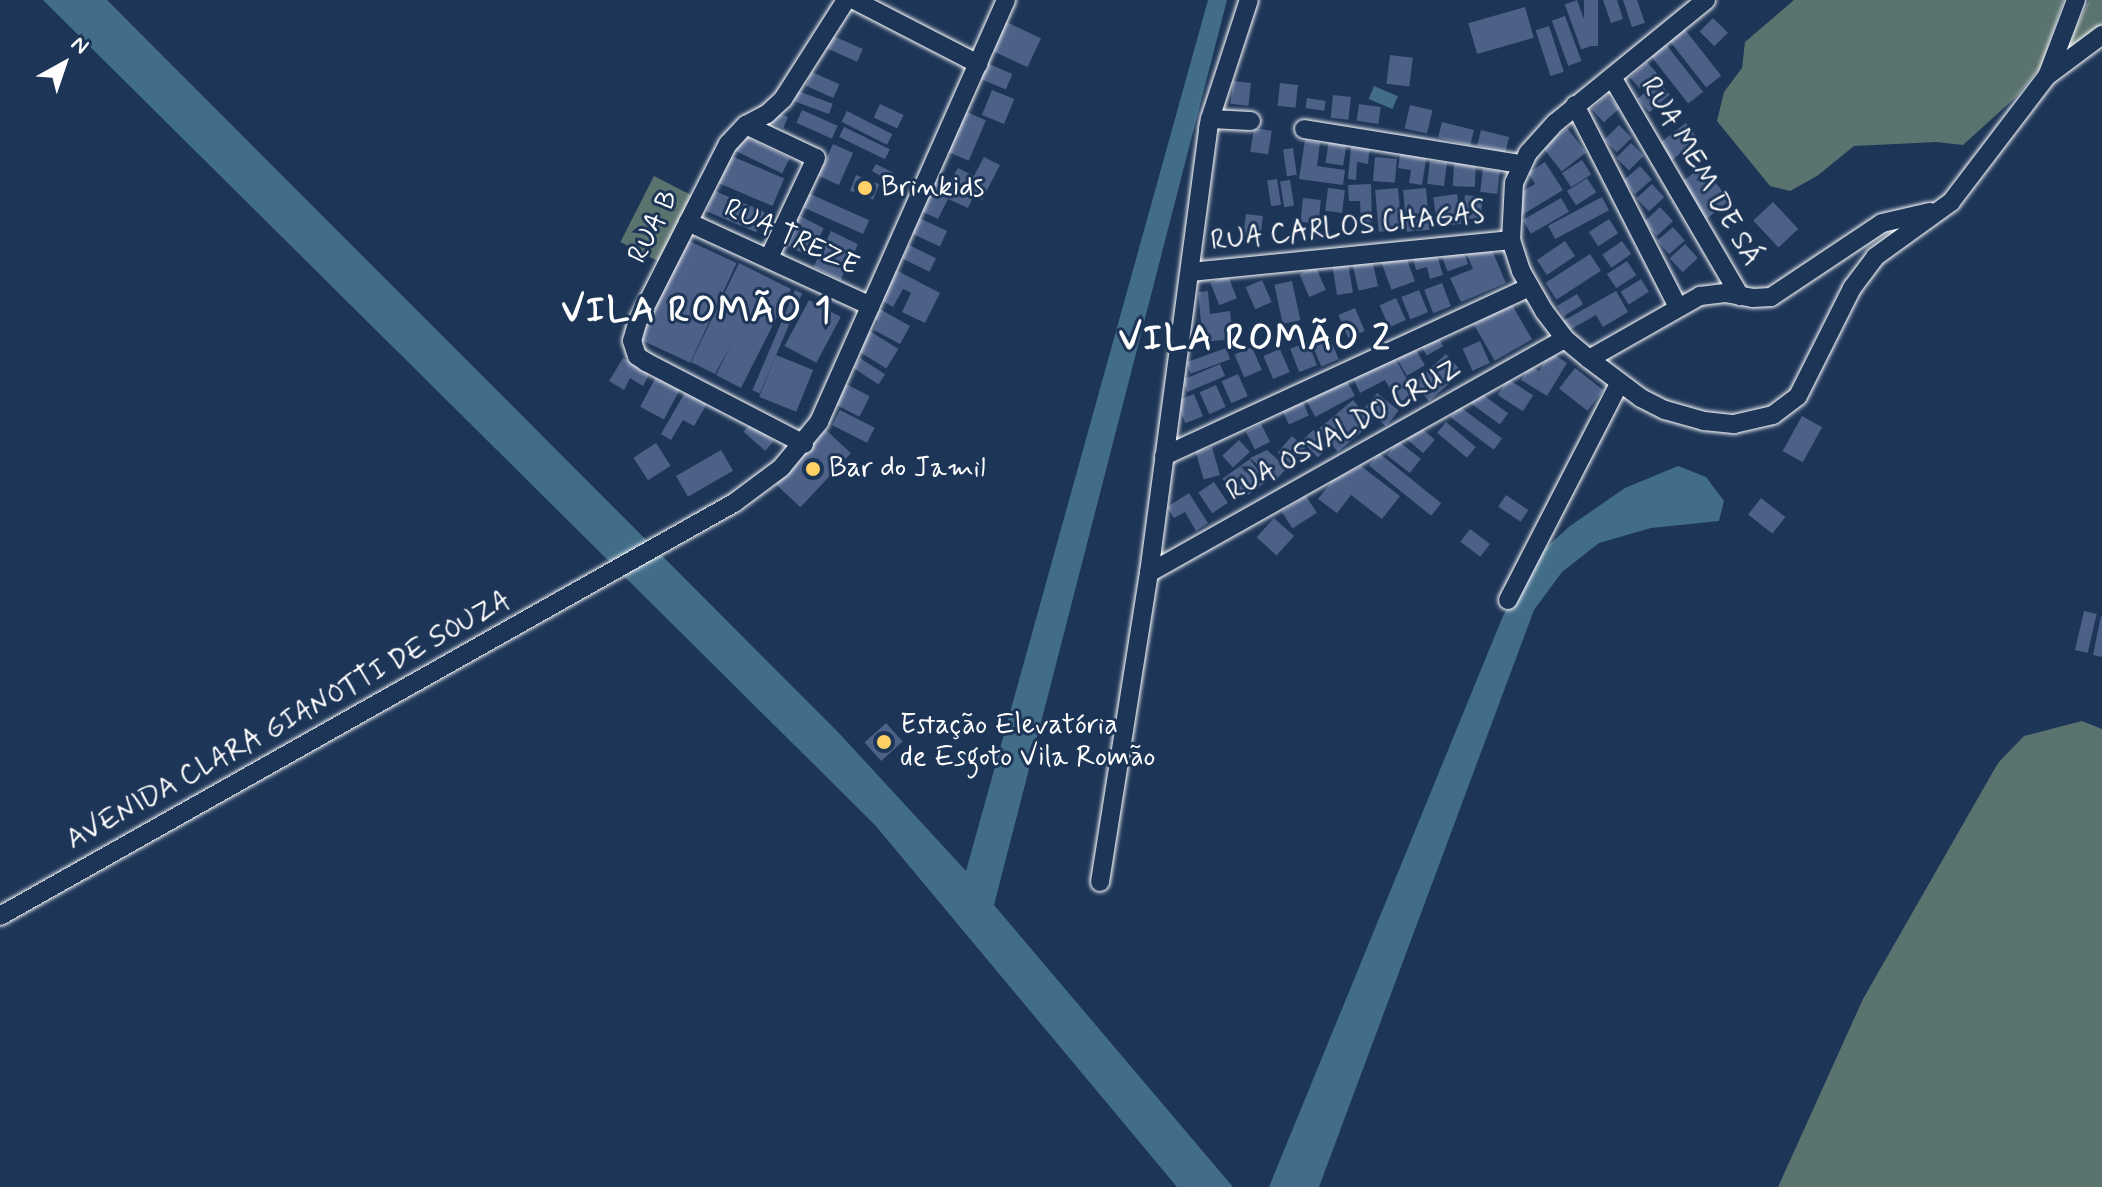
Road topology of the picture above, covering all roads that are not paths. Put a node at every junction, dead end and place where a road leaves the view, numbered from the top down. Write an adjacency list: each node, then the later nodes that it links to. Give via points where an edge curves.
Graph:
1 (846, 0): 15 (street, via 783,99)
2 (854, 0): 8 (street)
3 (1006, 0): 8 (street, AVENIDA CLARA GIANOTTI DE SOUZA)
4 (1249, 0): 12 (street)
5 (1706, 0): 10 (street)
6 (2076, 0): 9 (street)
7 (2102, 35): 9 (street)
8 (978, 64): 24 (street, AVENIDA CLARA GIANOTTI DE SOUZA)
9 (2047, 76): 17 (street)
10 (1612, 77): 11 (street); 23 (street, RUA MEM DE SÁ)
11 (1575, 105): 16 (street); 25 (street)
12 (1210, 119): 13 (street); 21 (street)
13 (1251, 121)
14 (1304, 129): 16 (street)
15 (741, 130): 18 (street, RUA B); 20 (street, via 816,158)
16 (1521, 164): 19 (street, via 1514,183)
17 (1951, 202): 23 (street, via 1882,223 1771,297); 28 (street, via 1875,257 1852,288 1807,385 1773,415 1734,424 1704,421 1665,410)
18 (688, 222): 20 (street, RUA TREZE); 29 (street, RUA B, via 637,323 633,349 646,362)
19 (1511, 240): 21 (street, RUA CARLOS CHAGAS); 22 (street)
20 (769, 258): 24 (street, RUA TREZE)
21 (1190, 272): 30 (street)
22 (1529, 287): 26 (street); 30 (street)
23 (1740, 296): 25 (street, via 1713,293)
24 (871, 306): 29 (street, AVENIDA CLARA GIANOTTI DE SOUZA)
25 (1678, 307): 27 (street)
26 (1565, 339): 27 (street); 31 (street, RUA OSVALDO CRUZ)
27 (1589, 359): 28 (street)
28 (1619, 384): 32 (street)
29 (804, 444): 34 (street, AVENIDA CLARA GIANOTTI DE SOUZA, via 754,489)
30 (1164, 456): 31 (street)
31 (1149, 573): 33 (street)
32 (1508, 600)
33 (1100, 882)
34 (0, 916)

